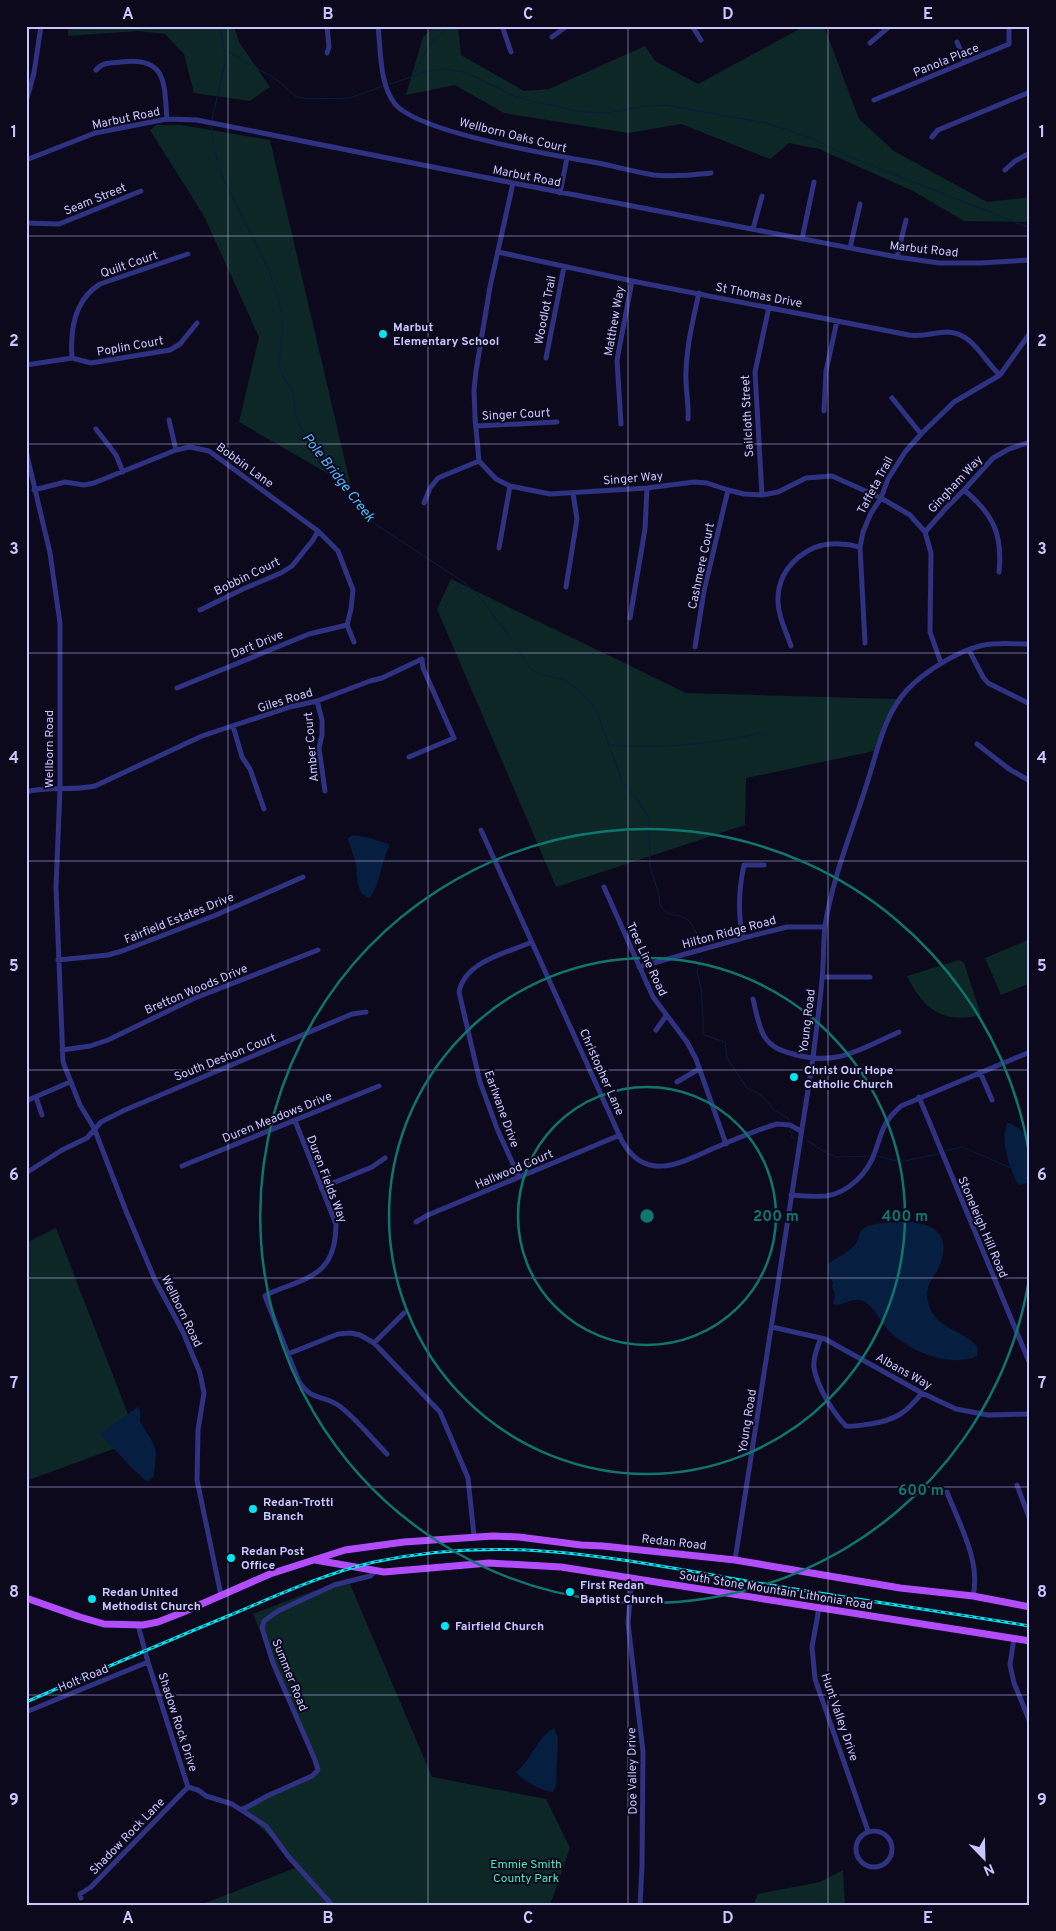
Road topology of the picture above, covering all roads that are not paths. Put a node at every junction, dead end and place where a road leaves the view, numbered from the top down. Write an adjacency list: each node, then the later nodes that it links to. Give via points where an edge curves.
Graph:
1 (41, 26): 19 (street)
2 (327, 26): 14 (street)
3 (378, 26): 23 (street, Wellborn Oaks Court, via 388,91 405,113 468,136)
4 (502, 26): 13 (street)
5 (567, 26): 9 (street)
6 (692, 26): 10 (street)
7 (890, 26): 12 (street)
8 (1009, 26): 15 (street, Panola Place, via 1009,44)
9 (552, 37)
10 (701, 40)
11 (957, 42): 15 (street)
12 (870, 43)
13 (511, 52)
14 (327, 53)
15 (965, 62): 18 (street, Panola Place)
16 (96, 70): 20 (street, via 100,65 134,60 150,65 164,82)
17 (1030, 92): 21 (street, via 938,130)
18 (874, 100)
19 (26, 102)
20 (167, 119): 24 (street, Marbut Road, via 95,133); 28 (street, Marbut Road, via 232,125)
21 (932, 137)
22 (1030, 153): 25 (street)
23 (567, 158): 26 (street, Wellborn Oaks Court, via 654,175 678,177); 30 (street)
24 (26, 160)
25 (1005, 170)
26 (712, 173)
27 (814, 182): 36 (street)
28 (513, 183): 30 (street, Marbut Road); 38 (street)
29 (141, 191): 34 (street, Seam Street, via 60,224)
30 (560, 192): 35 (street, Marbut Road)
31 (762, 196): 35 (street)
32 (860, 204): 37 (street)
33 (906, 220): 40 (street)
34 (26, 223)
35 (753, 229): 36 (street, Marbut Road)
36 (802, 239): 37 (street, Marbut Road)
37 (850, 248): 40 (street, Marbut Road)
38 (498, 252): 42 (street, St Thomas Drive); 59 (street, via 476,371)
39 (188, 254): 49 (street, Quilt Court, via 91,290 83,298 73,326)
40 (897, 257): 41 (street, Marbut Road, via 938,263)
41 (1030, 260)
42 (564, 266): 43 (street, St Thomas Drive); 50 (street, Woodlot Trail)
43 (632, 280): 44 (street, St Thomas Drive); 58 (street, Matthew Way, via 617,360)
44 (698, 293): 45 (street, St Thomas Drive); 55 (street, via 687,350)
45 (769, 306): 46 (street, St Thomas Drive); 73 (street, Sailcloth Street, via 754,372)
46 (837, 320): 52 (street, St Thomas Drive, via 918,336 946,332 961,335 971,341); 54 (street, via 825,376)
47 (197, 323): 49 (street, Poplin Court, via 180,344 170,350 91,363)
48 (1030, 333): 52 (street, Taffeta Trail)
49 (72, 358): 51 (street, Poplin Court)
50 (546, 358)
51 (26, 365)
52 (1000, 375): 61 (street, Taffeta Trail, via 954,402)
53 (892, 398): 61 (street)
54 (824, 411)
55 (688, 419)
56 (169, 420): 63 (street)
57 (557, 422): 59 (street, Singer Court)
58 (621, 424)
59 (476, 426): 65 (street)
60 (96, 429): 66 (street, via 116,454)
61 (921, 434): 74 (street, Taffeta Trail, via 899,461)
62 (1030, 442): 71 (street, Gingham Way, via 993,458)
63 (176, 450): 66 (street, Bobbin Lane); 76 (street, Bobbin Lane, via 190,447 209,450)
64 (26, 451): 69 (street, Wellborn Road)
65 (479, 461): 67 (street, Singer Way, via 496,479); 75 (street, via 438,478)
66 (123, 472): 69 (street, Bobbin Lane, via 94,483 65,482)
67 (510, 486): 72 (street, Singer Way, via 550,494); 79 (street)
68 (647, 488): 70 (street, Singer Way, via 707,482); 72 (street, Singer Way); 83 (street, via 645,529)
69 (34, 490): 99 (street, Wellborn Road, via 50,553 60,623)
70 (728, 490): 73 (street, Singer Way); 89 (street, Cashmere Court, via 704,591)
71 (964, 490): 77 (street, Gingham Way); 80 (street, via 987,512 994,524 1000,551)
72 (573, 493): 81 (street, via 577,519)
73 (762, 496): 74 (street, Singer Way, via 806,478 832,476)
74 (881, 498): 77 (street, Singer Way, via 910,515); 78 (street, Taffeta Trail, via 871,513)
75 (424, 503)
76 (318, 532): 82 (street, Bobbin Court, via 292,566); 84 (street, Bobbin Lane, via 338,551 353,590)
77 (925, 532): 91 (street, via 930,552 930,632)
78 (860, 547): 86 (street, Taffeta Trail); 88 (street, via 840,543 806,551 788,568 780,585 778,604)
79 (499, 548)
80 (999, 572)
81 (566, 587)
82 (200, 610)
83 (630, 618)
84 (347, 625): 85 (street); 92 (street, Dart Drive, via 309,634)
85 (354, 642)
86 (864, 643)
87 (1030, 644): 90 (street, Young Road, via 990,644)
88 (791, 646)
89 (695, 647)
90 (969, 650): 91 (street, Young Road); 94 (street, via 988,683)
91 (941, 663): 107 (street, Young Road, via 908,689 886,722 836,875)
92 (177, 688)
93 (317, 701): 95 (street, Giles Road); 97 (street, Giles Road, via 382,678 422,659 454,738); 100 (street, Amber Court, via 322,720 319,748)
94 (1030, 704)
95 (233, 726): 99 (street, Giles Road, via 189,742 95,786); 102 (street, via 242,757 250,769)
96 (977, 744): 98 (street)
97 (409, 757)
98 (1030, 781)
99 (60, 789): 101 (street, Giles Road); 111 (street, Wellborn Road, via 56,886)
100 (325, 791)
101 (26, 792)
102 (264, 808)
103 (481, 830): 109 (street, Christopher Lane)
104 (764, 865): 108 (street, via 744,865 741,886)
105 (303, 877): 111 (street, Fairfield Estates Drive, via 122,952)
106 (604, 887): 112 (street, Tree Line Road)
107 (825, 926): 108 (street, Hilton Ridge Road, via 787,927); 113 (street, Young Road)
108 (743, 938): 112 (street, Hilton Ridge Road)
109 (532, 942): 136 (street, Christopher Lane); 141 (street, Earlwane Drive, via 471,969 460,986 480,1082)
110 (318, 950): 120 (street, Bretton Woods Drive, via 195,998 108,1040)
111 (58, 960): 120 (street, Wellborn Road)
112 (640, 967): 117 (street, Tree Line Road, via 652,996)
113 (823, 977): 114 (street); 122 (street, Young Road)
114 (870, 977)
115 (753, 999): 122 (street, via 768,1042 781,1051)
116 (366, 1012): 134 (street, South Deshon Court, via 352,1014 184,1084 125,1110)
117 (666, 1016): 118 (street); 123 (street, Tree Line Road, via 687,1042)
118 (656, 1030)
119 (899, 1032): 122 (street, via 839,1058)
120 (62, 1050): 125 (street, Wellborn Road)
121 (1030, 1052): 124 (street)
122 (812, 1058): 135 (street, Young Road)
123 (699, 1069): 126 (street); 137 (street, Tree Line Road)
124 (980, 1072): 129 (street); 130 (street)
125 (70, 1082): 128 (street); 134 (street, Wellborn Road)
126 (677, 1082)
127 (379, 1086): 133 (street, Duren Meadows Drive)
128 (36, 1097): 131 (street); 132 (street)
129 (919, 1097): 143 (street, via 900,1106 887,1120 870,1163 848,1187 826,1196); 150 (street, Stoneleigh Hill Road)
130 (992, 1100)
131 (26, 1101)
132 (42, 1115)
133 (295, 1121): 139 (street, Duren Meadows Drive); 142 (street, Duren Fields Way)
134 (94, 1128): 140 (street, South Deshon Court, via 87,1138); 162 (street, Wellborn Road, via 126,1211 200,1373 204,1393 198,1430 198,1480)
135 (801, 1131): 137 (street, Christopher Lane, via 790,1125 777,1124); 143 (street, Young Road)
136 (620, 1135): 137 (street, Christopher Lane, via 634,1157 659,1166 678,1164); 141 (street, Hallwood Court)
137 (726, 1144)
138 (384, 1158): 142 (street, via 372,1167)
139 (182, 1166)
140 (26, 1173)
141 (519, 1178): 144 (street, Hallwood Court)
142 (321, 1188): 149 (street, Duren Fields Way, via 336,1224 336,1237 328,1261 314,1276 265,1296)
143 (791, 1195): 146 (street, Young Road)
144 (416, 1222)
145 (404, 1313): 148 (street)
146 (772, 1327): 147 (street, Albans Way); 159 (street, Young Road)
147 (821, 1338): 151 (street, Albans Way); 151 (street, via 814,1357 814,1369 830,1407 846,1426 893,1418 904,1412)
148 (374, 1343): 149 (street, via 360,1335 338,1334); 157 (street, via 440,1412 468,1478)
149 (288, 1354): 153 (street, Duren Fields Way, via 306,1391 337,1404)
150 (1030, 1364)
151 (922, 1393): 152 (street, Albans Way, via 975,1414)
152 (1030, 1414)
153 (387, 1454)
154 (1017, 1485): 156 (street)
155 (947, 1492): 163 (street, via 972,1558)
156 (1030, 1520)
157 (474, 1536): 158 (main road, Redan Road, via 364,1546); 159 (main road, Redan Road, via 519,1537)
158 (315, 1560): 160 (main road, South Stone Mountain Lithonia Road); 162 (main road, South Stone Mountain Lithonia Road, via 270,1574)
159 (735, 1560): 163 (main road, Redan Road, via 909,1590)
160 (376, 1571): 161 (main road, South Stone Mountain Lithonia Road, via 506,1563); 174 (street, Summer Road, via 370,1576 334,1585 264,1621 262,1628 268,1648 318,1770 312,1776)
161 (632, 1577): 166 (main road, South Stone Mountain Lithonia Road); 178 (street, Doe Valley Drive, via 628,1623 643,1752)
162 (221, 1595): 167 (main road, South Stone Mountain Lithonia Road, via 158,1622)
163 (973, 1596): 165 (main road, Redan Road)
164 (26, 1598): 167 (main road, South Stone Mountain Lithonia Road, via 104,1624)
165 (1030, 1607)
166 (819, 1608): 168 (main road, South Stone Mountain Lithonia Road); 175 (street, Hunt Valley Drive, via 812,1647 815,1679)
167 (138, 1625): 170 (street, Shadow Rock Drive)
168 (1014, 1638): 169 (main road, South Stone Mountain Lithonia Road); 172 (street, via 1010,1665)
169 (1030, 1641)
170 (148, 1662): 171 (street, Holt Road); 173 (street, Shadow Rock Drive)
171 (26, 1712)
172 (1030, 1722)
173 (188, 1787): 174 (street, Shadow Rock Drive); 176 (street, Shadow Rock Lane, via 91,1887 80,1894)
174 (242, 1810): 177 (street, Shadow Rock Drive, via 266,1826)
175 (868, 1831): 175 (street, via 856,1844 856,1852 864,1864 877,1866 887,1862 891,1857 891,1844 884,1834)
176 (81, 1898)
177 (332, 1905)
178 (640, 1905)

